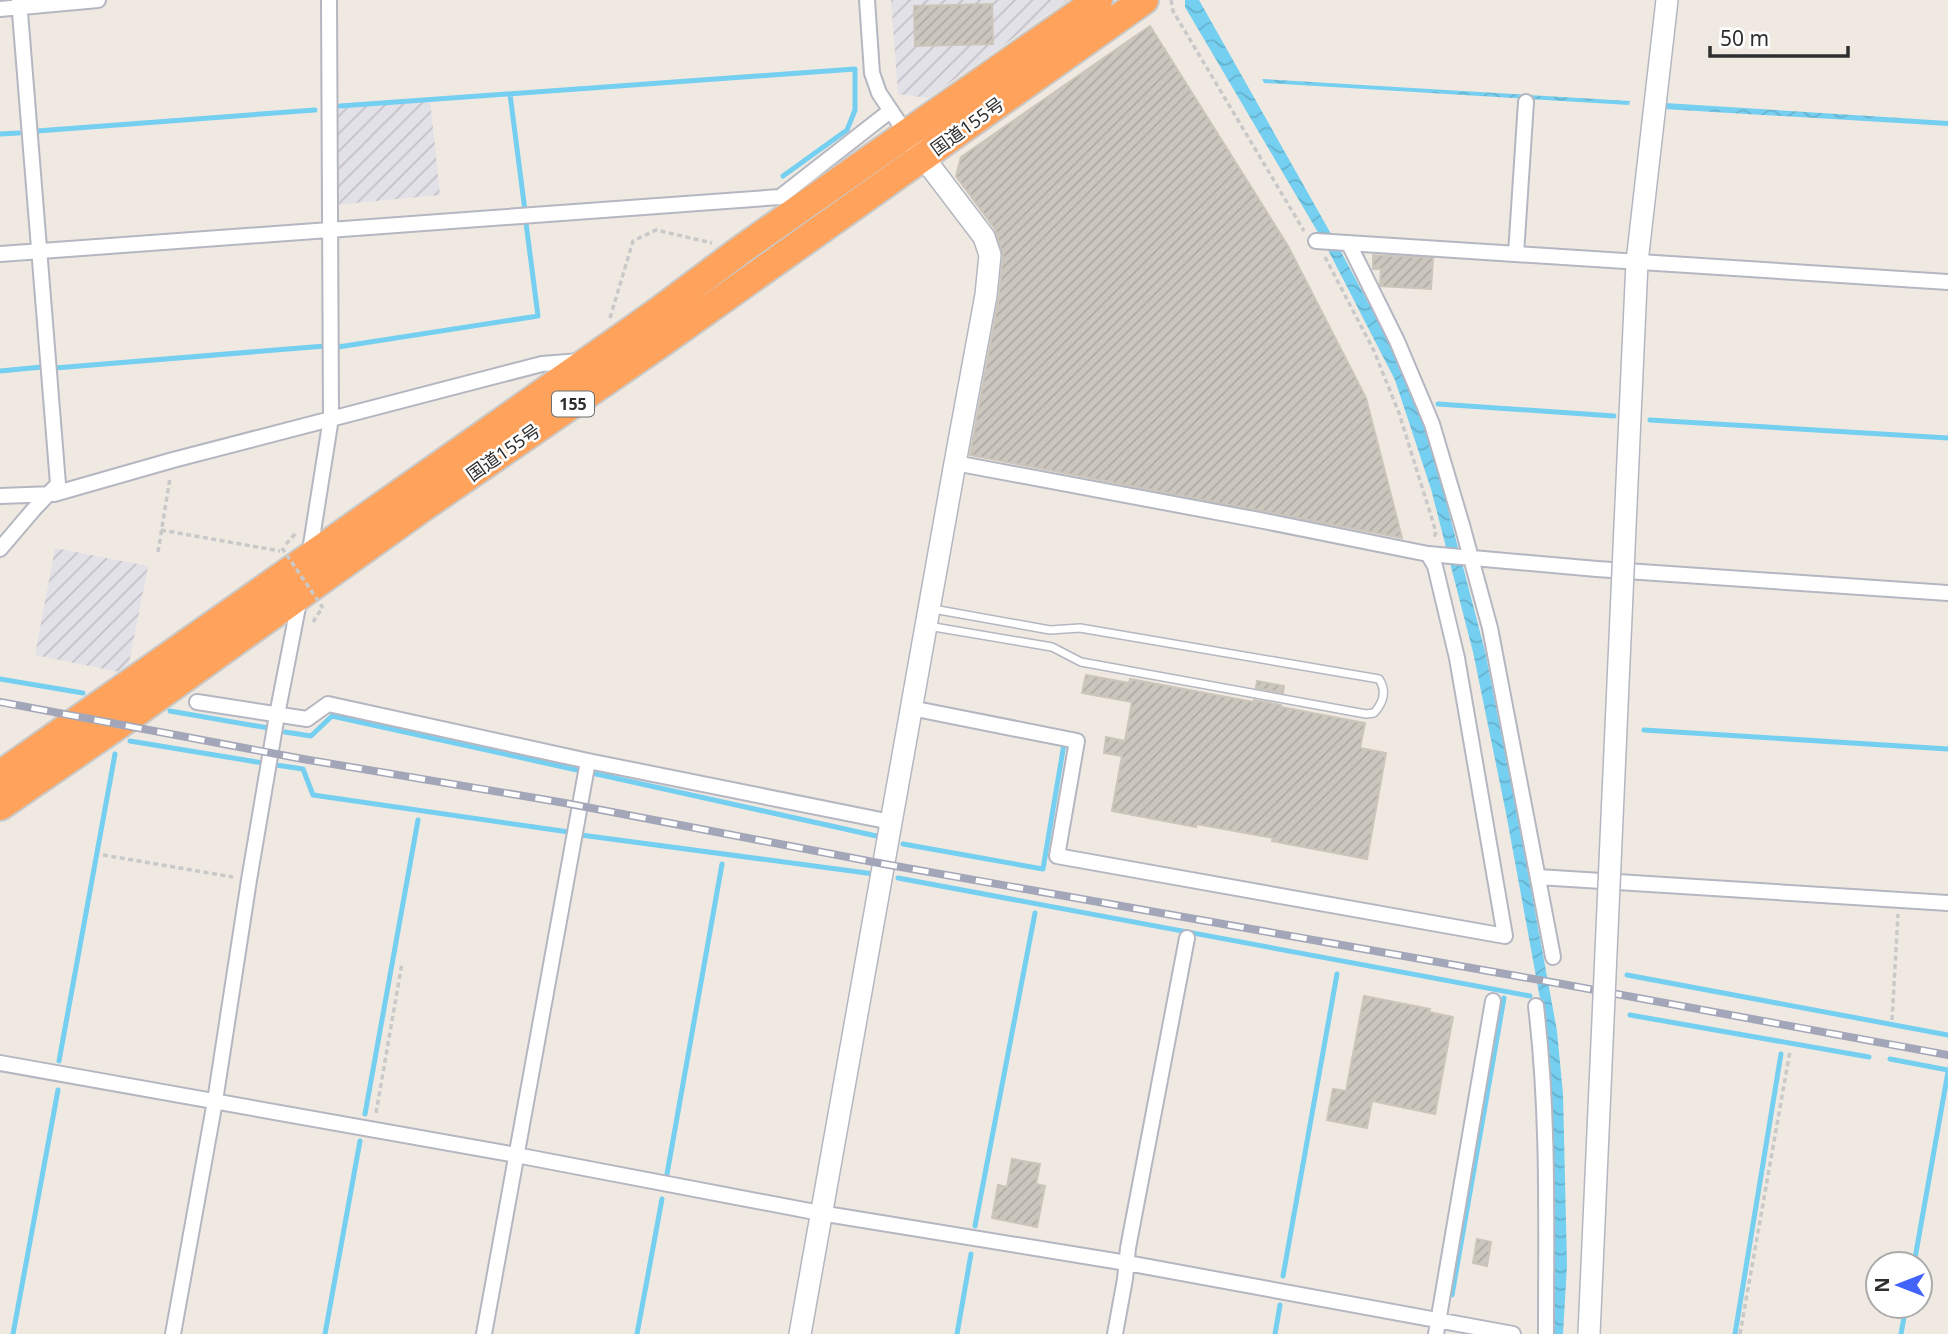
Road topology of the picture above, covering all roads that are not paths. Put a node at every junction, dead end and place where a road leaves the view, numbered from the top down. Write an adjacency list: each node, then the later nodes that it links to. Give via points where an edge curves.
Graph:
1 (98, 0): 7 (street)
2 (329, 0): 12 (street)
3 (867, 0): 10 (street, via 873,73)
4 (1098, 0): 11 (highway, 国道155号 / 155)
5 (1144, 0): 11 (highway, 国道155号 / 155)
6 (1667, 0): 18 (street)
7 (19, 4): 8 (street); 15 (street)
8 (0, 9)
9 (1526, 102): 17 (street)
10 (890, 111): 11 (street); 12 (street, via 780,197)
11 (915, 146): 20 (highway, 国道155号 / 155, via 742,249); 22 (street, via 984,237 990,255); 30 (highway, 国道155号 / 155)
12 (330, 231): 15 (street); 21 (street)
13 (1318, 241): 14 (street)
14 (1345, 244): 17 (street); 28 (street, via 1397,341 1432,424)
15 (41, 251): 16 (street); 23 (street, via 58,484)
16 (0, 254)
17 (1516, 254): 18 (street)
18 (1637, 262): 19 (street); 57 (street, bridge)
19 (1948, 282)
20 (588, 360): 21 (street, via 542,364); 27 (highway, 国道155号 / 155)
21 (331, 418): 23 (street); 27 (street)
22 (955, 463): 26 (street); 31 (street)
23 (47, 495): 24 (street); 25 (street)
24 (0, 496)
25 (0, 550)
26 (1428, 554): 28 (street); 33 (street, via 1435,566 1457,658 1505,936 1057,856 1077,741)
27 (309, 558): 36 (highway, 国道155号 / 155)
28 (1470, 559): 29 (street); 39 (street, via 1490,628)
29 (1948, 593)
30 (312, 601): 34 (street); 37 (highway, 国道155号 / 155)
31 (927, 617): 31 (lane, via 1050,630 1080,628 1379,679 1384,694 1374,713 1366,714 1081,662 1052,647); 33 (street)
32 (197, 702): 34 (street)
33 (911, 708): 38 (street)
34 (277, 715): 35 (street, via 307,719 328,704); 46 (street)
35 (587, 761): 38 (street); 47 (street)
36 (0, 775)
37 (0, 806)
38 (891, 822): 48 (street)
39 (1538, 877): 40 (street); 42 (street)
40 (1948, 903)
41 (1187, 938): 49 (street)
42 (1553, 957)
43 (1493, 1001): 50 (street)
44 (1536, 1006): 56 (street, via 1547,1154)
45 (0, 1063): 46 (street)
46 (215, 1101): 47 (street); 51 (street)
47 (516, 1155): 48 (street); 52 (street)
48 (820, 1213): 49 (street); 53 (street)
49 (1127, 1263): 50 (street); 54 (street)
50 (1438, 1327): 55 (street)
51 (173, 1334)
52 (484, 1334)
53 (800, 1334)
54 (1115, 1334)
55 (1513, 1334)
56 (1545, 1334)
57 (1589, 1334)

